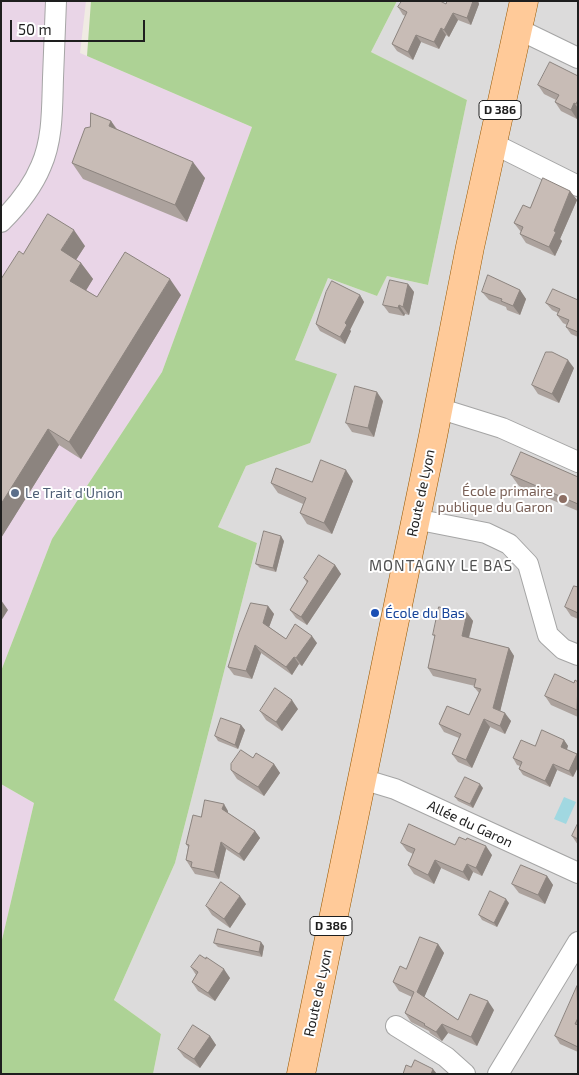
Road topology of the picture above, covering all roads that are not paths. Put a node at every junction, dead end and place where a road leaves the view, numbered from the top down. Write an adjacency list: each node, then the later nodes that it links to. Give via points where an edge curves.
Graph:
1 (56, 1): 7 (street, via 50,137 42,166 32,184 19,204)
2 (524, 1): 3 (main road, Route de Lyon / D 386)
3 (518, 29): 4 (street); 5 (main road, Route de Lyon / D 386)
4 (578, 58)
5 (492, 143): 6 (street); 8 (main road, Route de Lyon / D 386)
6 (578, 186)
7 (1, 222)
8 (438, 408): 9 (street, via 502,428); 10 (main road, Route de Lyon / D 386)
9 (578, 462)
10 (415, 519): 11 (street, via 486,533 509,544 528,564 548,635 563,649); 12 (main road, Route de Lyon / D 386)
11 (578, 655)
12 (362, 778): 13 (street, Allée du Garon, via 395,789); 16 (main road, Route de Lyon / D 386)
13 (578, 873)
14 (578, 942): 18 (street)
15 (396, 1026): 17 (street, via 446,1057)
16 (301, 1074)
17 (465, 1074)
18 (498, 1074)

